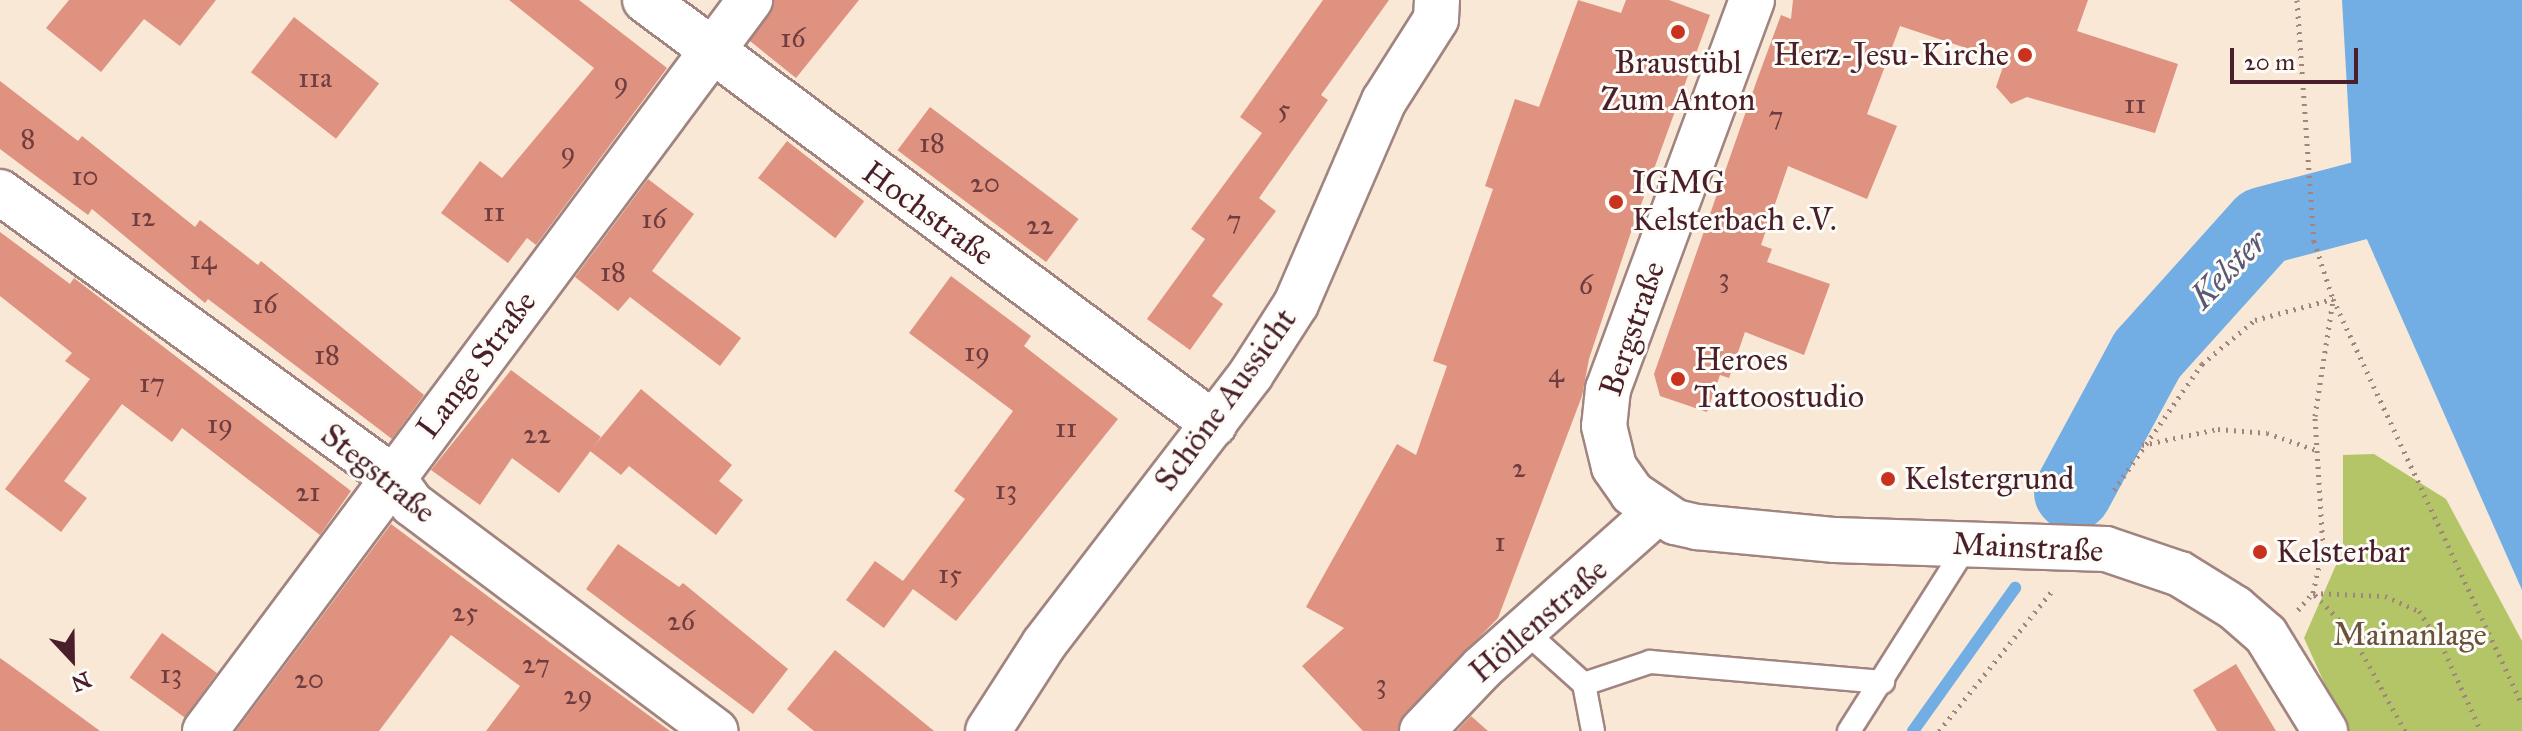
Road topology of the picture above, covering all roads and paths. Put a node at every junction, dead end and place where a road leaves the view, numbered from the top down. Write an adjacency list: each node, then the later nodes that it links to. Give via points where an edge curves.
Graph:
1 (645, 0): 6 (street, Hochstraße)
2 (750, 0): 6 (street, Lange Straße)
3 (1437, 0): 9 (street, Schöne Aussicht, via 1436,19 1384,101 1296,304)
4 (1752, 0): 14 (street, Bergstraße, via 1608,389 1604,426 1614,467 1632,493)
5 (2297, 0): 8 (path, via 2307,191 2314,241)
6 (711, 53): 9 (street, Hochstraße); 12 (street, Lange Straße)
7 (0, 192): 12 (street, Stegstraße)
8 (2333, 299): 10 (path, via 2255,320 2202,364); 11 (path, via 2315,416); 22 (path)
9 (1214, 424): 25 (street, Schöne Aussicht, via 1078,596)
10 (2142, 445): 11 (path, via 2218,429 2267,433); 13 (path)
11 (2319, 451): 17 (path, via 2323,548)
12 (393, 478): 23 (street, Lange Straße); 24 (street, Stegstraße, via 412,504)
13 (2114, 490)
14 (1658, 511): 15 (street, Mainstraße, via 1697,527); 18 (street, Höllenstraße)
15 (1967, 545): 19 (street, Mainstraße, via 2106,549 2180,574 2235,608); 20 (lane)
16 (2058, 584): 29 (path)
17 (2313, 593): 19 (path); 31 (path, via 2350,631); 32 (path, via 2385,596 2419,611 2441,644)
18 (1526, 632): 21 (lane); 26 (street, Höllenstraße, via 1483,667)
19 (2266, 635): 30 (street, Mainstraße)
20 (1883, 682): 21 (lane, via 1650,662); 28 (lane)
21 (1584, 684): 27 (lane)
22 (2522, 704)
23 (205, 731)
24 (715, 731)
25 (988, 731)
26 (1422, 731)
27 (1593, 731)
28 (1849, 731)
29 (1939, 731)
30 (2325, 731)
31 (2405, 731)
32 (2481, 731)

